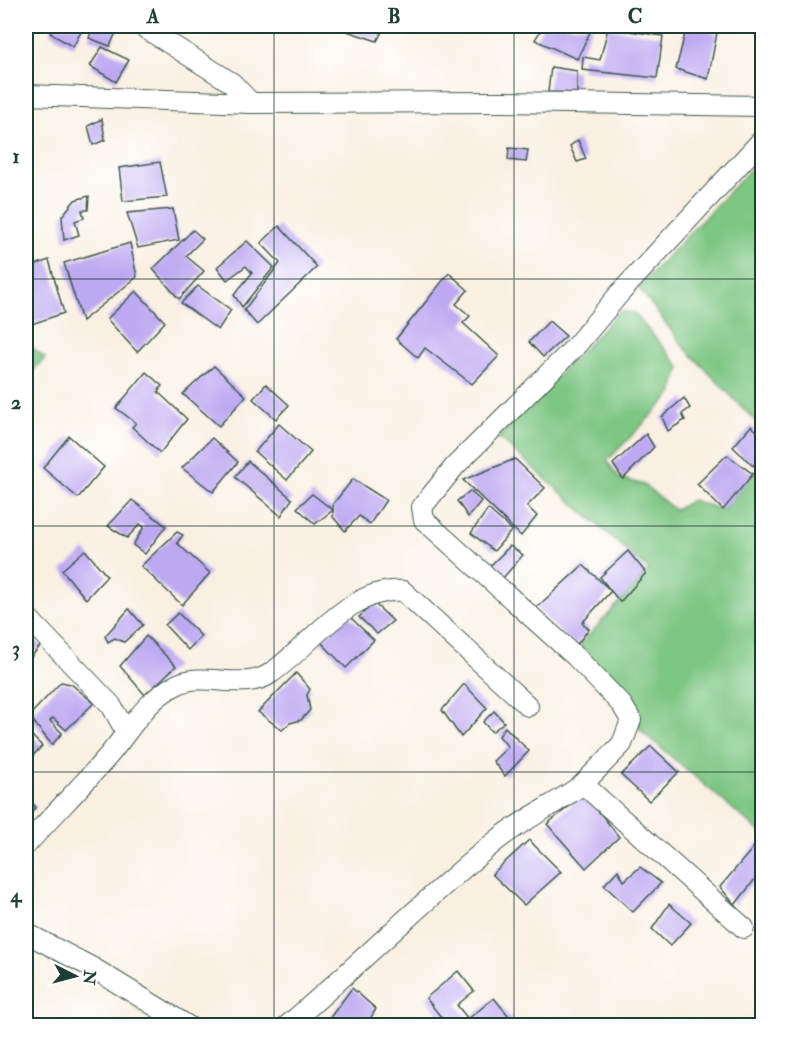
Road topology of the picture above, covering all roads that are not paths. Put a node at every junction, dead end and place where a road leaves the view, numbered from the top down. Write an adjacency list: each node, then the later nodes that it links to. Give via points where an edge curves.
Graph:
1 (142, 26): 3 (street, via 232,83)
2 (26, 95): 3 (street)
3 (251, 103): 4 (street)
4 (762, 106)
5 (762, 140): 9 (street, via 574,348 455,466 422,507 424,520 575,656 632,720 622,744)
6 (26, 616): 8 (street, via 111,705)
7 (528, 706): 8 (street, via 403,591 387,590 339,614 271,673 258,680 180,683 141,711)
8 (126, 732): 10 (street)
9 (583, 784): 11 (street); 14 (street, via 494,842)
10 (26, 845)
11 (744, 928)
12 (26, 933): 13 (street, via 93,968)
13 (188, 1026)
14 (287, 1026)

